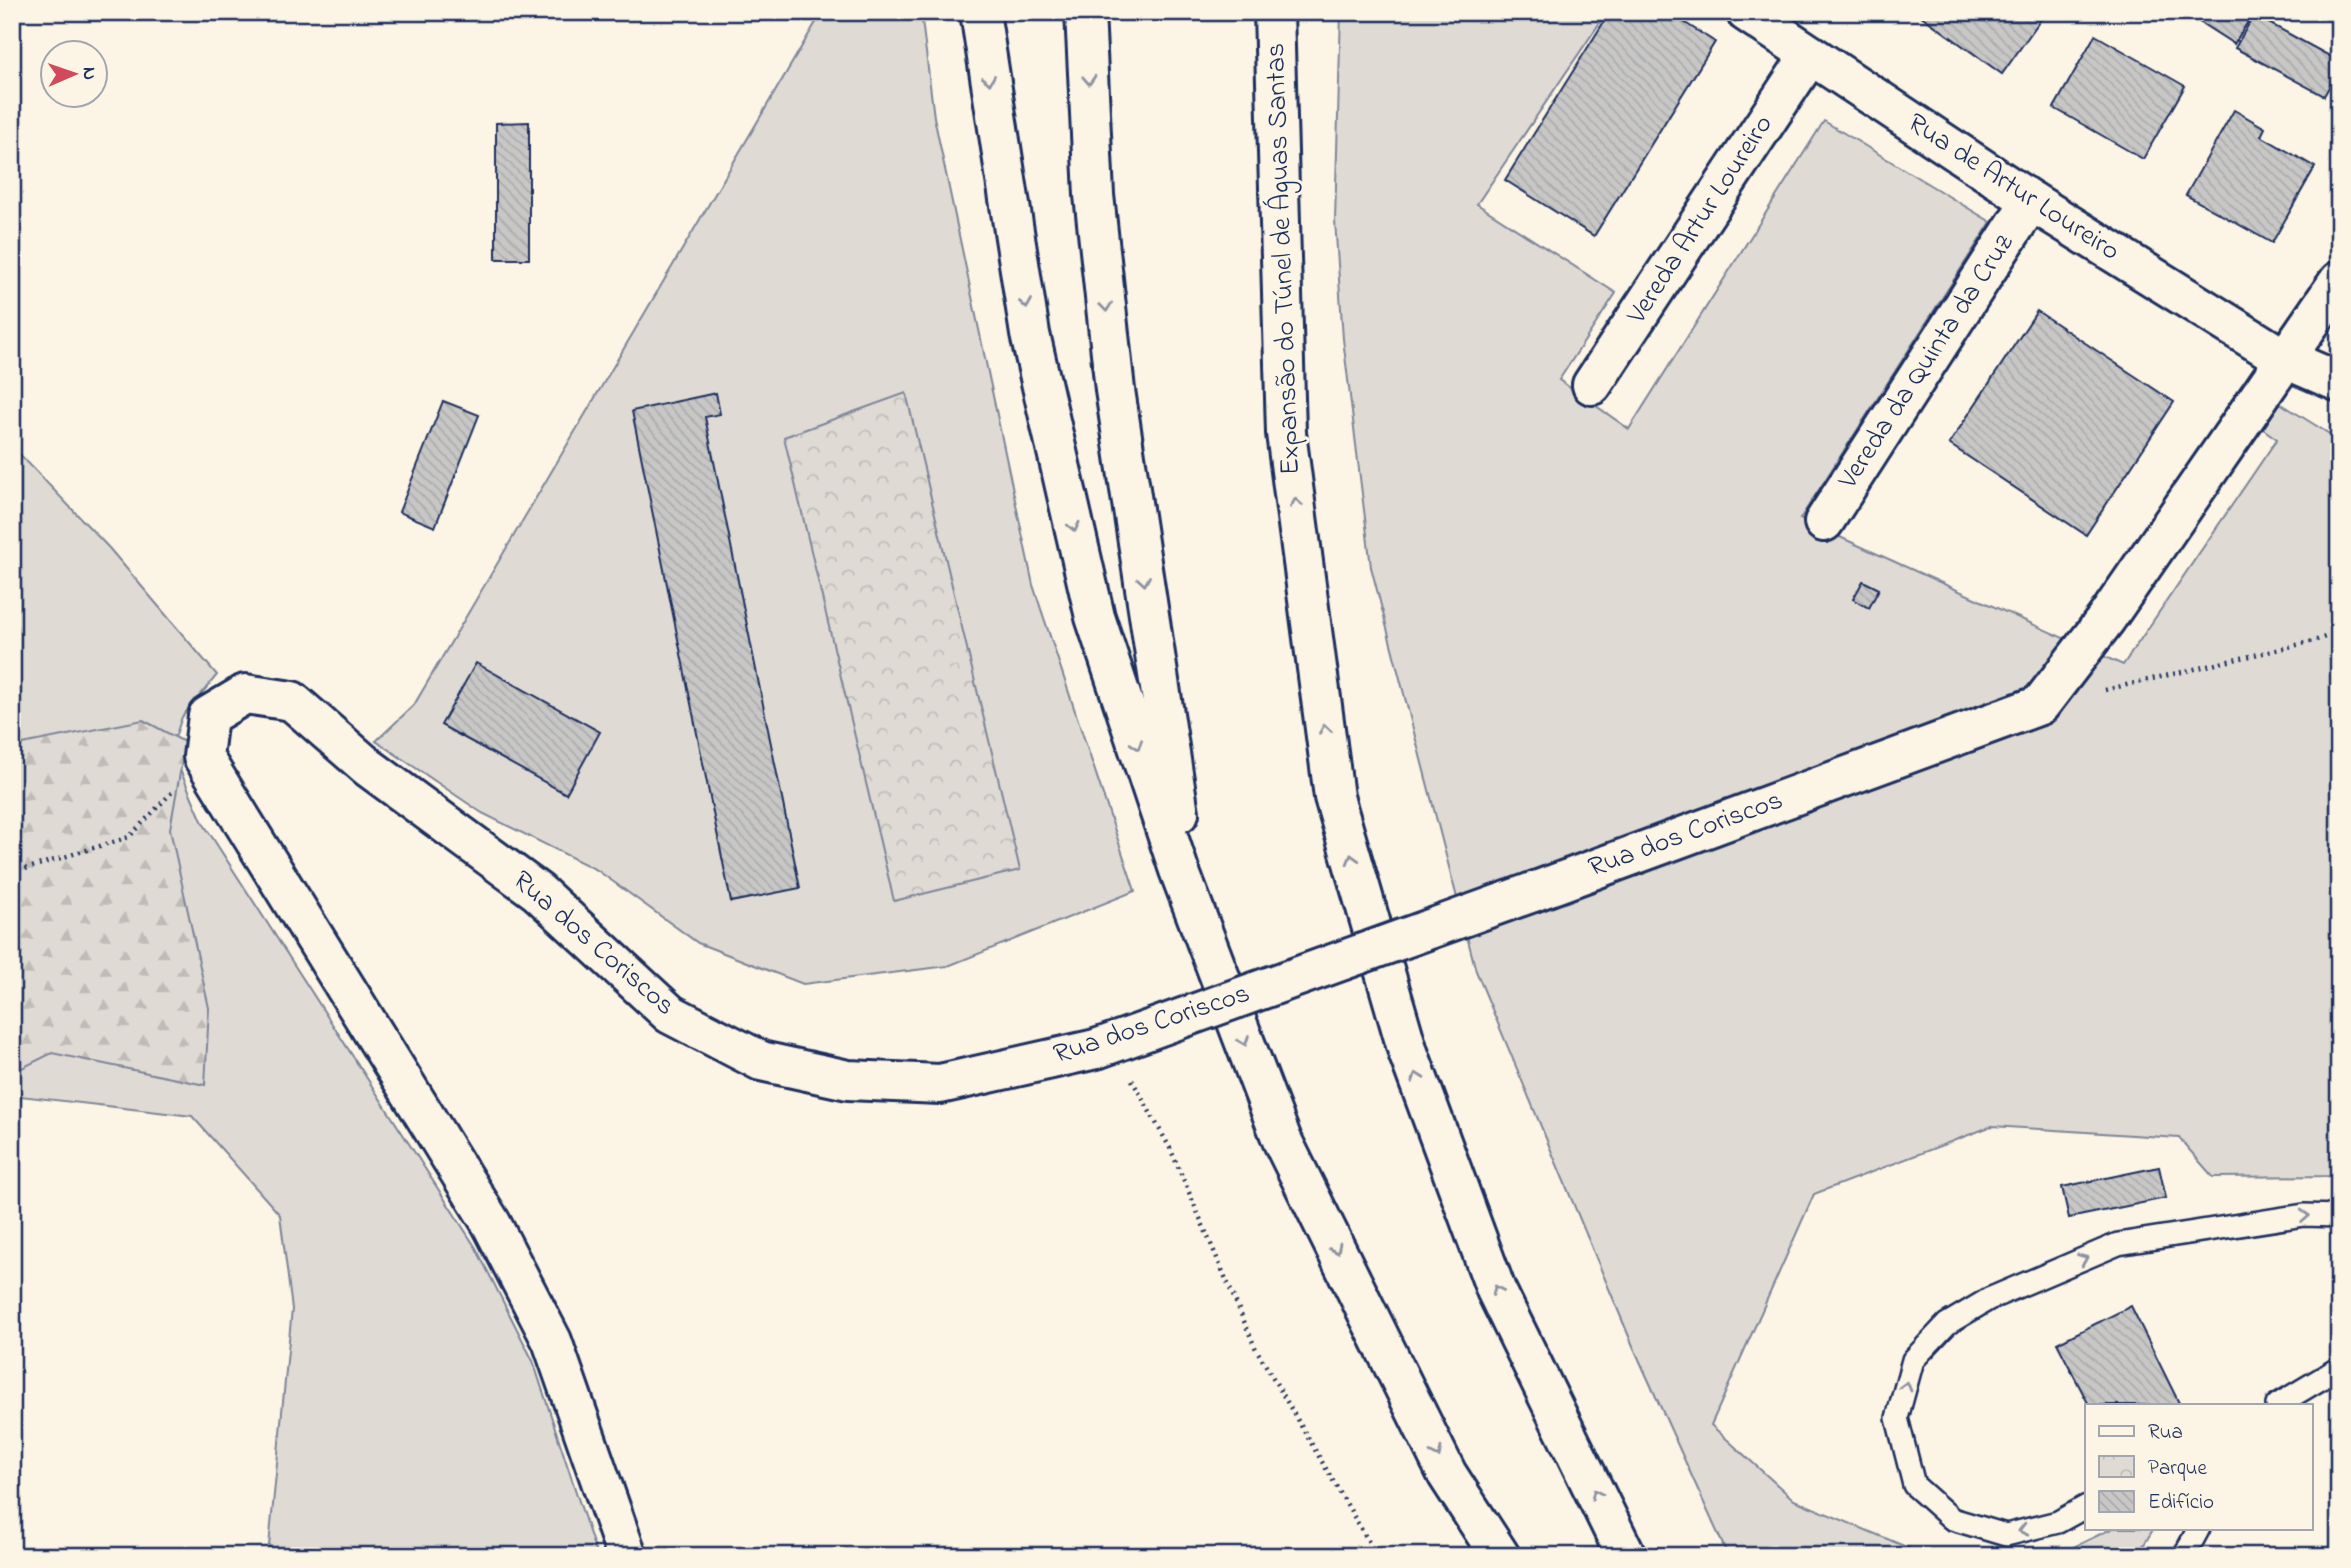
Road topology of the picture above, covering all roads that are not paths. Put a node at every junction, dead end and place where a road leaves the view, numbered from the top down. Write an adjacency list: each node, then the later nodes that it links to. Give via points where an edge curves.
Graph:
1 (980, 12): 12 (main road, one-way to 12, via 1030,334 1095,617)
2 (1086, 12): 12 (main road, one-way to 12, via 1094,195 1115,390)
3 (1275, 12): 20 (main road, Expansão do Túnel de Águas Santas, one-way to 3, via 1496,1290 1408,1052 1334,797 1286,433)
4 (1746, 12): 5 (main road, Rua de Artur Loureiro)
5 (1810, 55): 6 (main road, Rua de Artur Loureiro); 10 (main road, Vereda Artur Loureiro)
6 (2031, 201): 8 (main road, Rua de Artur Loureiro); 11 (main road, Vereda da Quinta da Cruz)
7 (2339, 281): 8 (main road)
8 (2283, 358): 9 (main road, Rua de Artur Loureiro); 18 (main road, Rua dos Coriscos, bridge, via 2106,619 2040,705 1096,1049 940,1084 848,1080 761,1061 670,1014 538,892 368,767 292,701 245,694 208,716 203,757 491,1223 552,1341)
9 (2339, 382)
10 (1592, 385)
11 (1824, 522)
12 (1193, 909): 19 (main road, one-way to 19, via 1282,1140 1447,1474)
13 (2339, 1216): 16 (lane, one-way to 13, via 2058,1521 2006,1535 1952,1519 1914,1485 1897,1418 1913,1360 1947,1324 1989,1298 2118,1244 2304,1215)
14 (2339, 1368): 15 (lane)
15 (2279, 1404)
16 (2085, 1507)
17 (2198, 1530): 21 (lane)
18 (627, 1556)
19 (1500, 1556)
20 (1626, 1556)
21 (2184, 1556)

